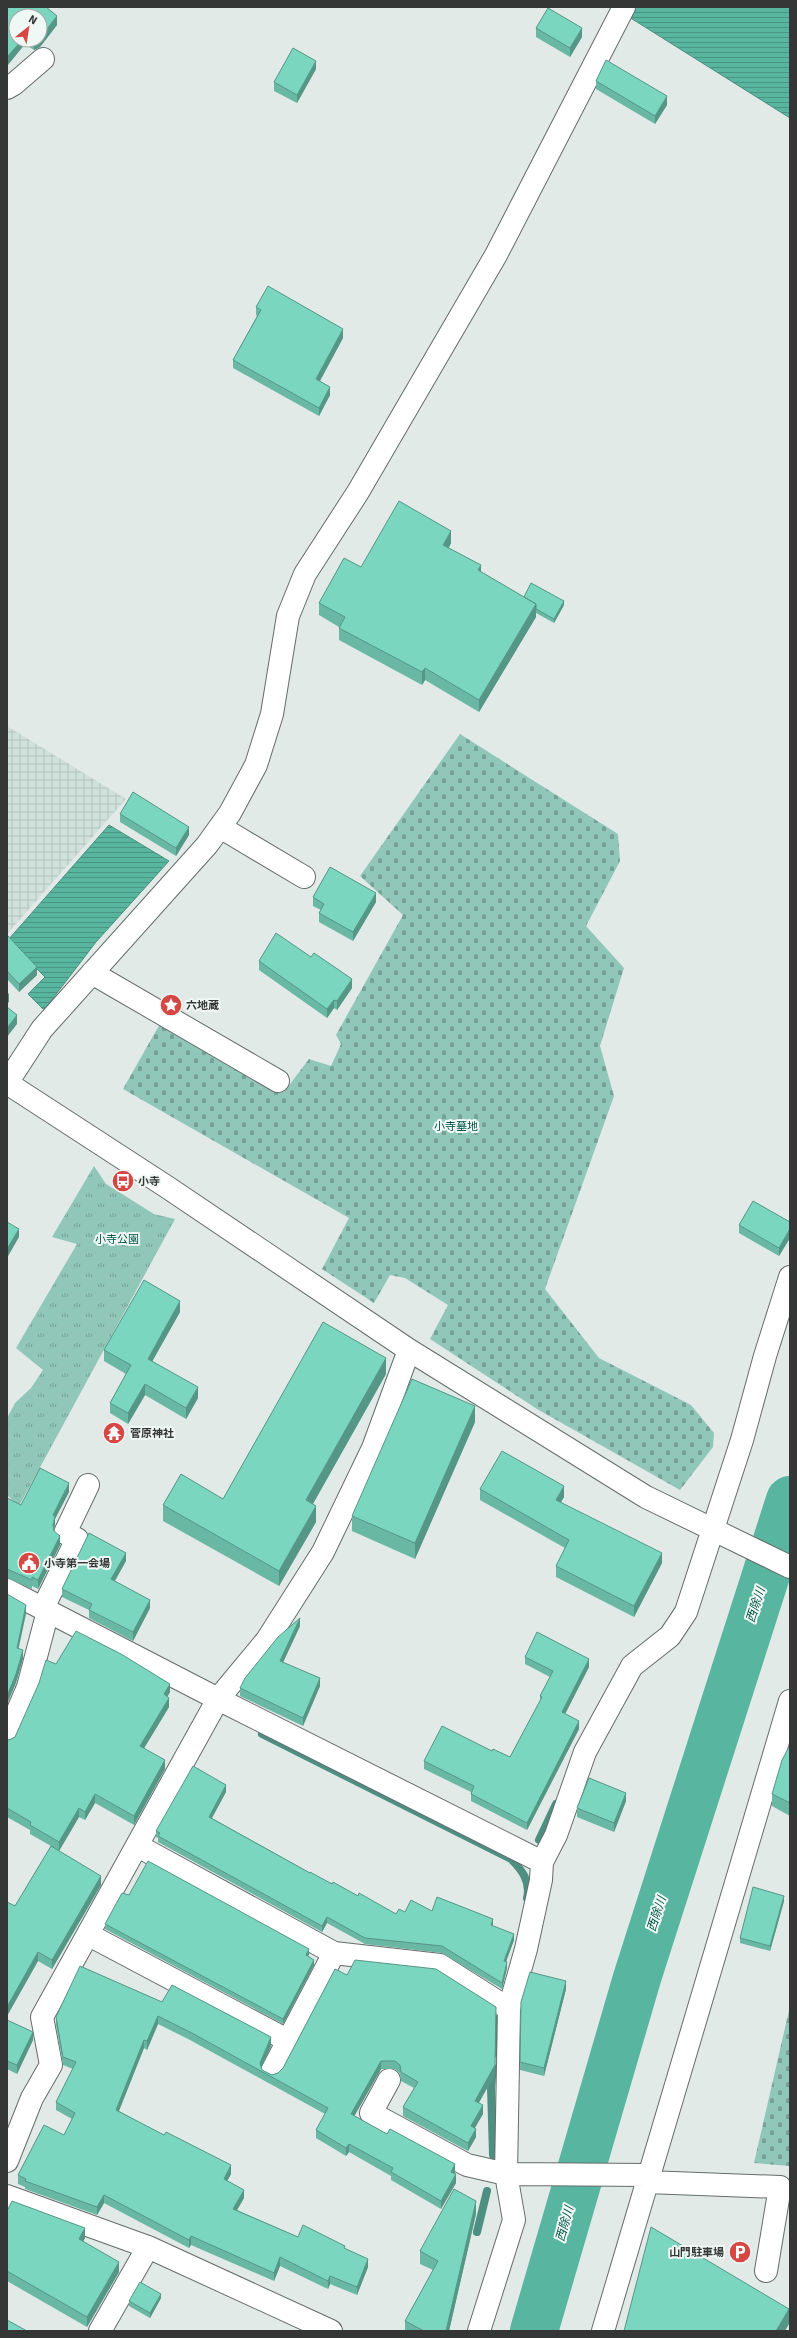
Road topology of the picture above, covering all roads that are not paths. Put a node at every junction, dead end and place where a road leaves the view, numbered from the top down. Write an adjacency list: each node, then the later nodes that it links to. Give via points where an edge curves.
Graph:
1 (624, 7): 4 (street, via 496,255 358,492 305,574 288,616 272,714 256,765)
2 (43, 59): 3 (street)
3 (7, 88)
4 (220, 828): 5 (street); 6 (street)
5 (304, 877)
6 (92, 973): 7 (street); 8 (street, via 42,1029)
7 (278, 1081)
8 (7, 1083): 10 (street)
9 (790, 1277): 12 (street)
10 (409, 1350): 12 (street, via 646,1496); 16 (street, via 373,1448 322,1552 267,1640)
11 (88, 1485): 15 (street, via 65,1533 77,1539)
12 (713, 1529): 13 (street); 20 (street, via 686,1612 670,1636 632,1666 585,1752 556,1835)
13 (790, 1567)
14 (7, 1590): 15 (street)
15 (46, 1610): 16 (street); 18 (street, via 28,1687)
16 (218, 1699): 19 (street); 20 (street)
17 (790, 1701): 29 (street)
18 (7, 1736)
19 (138, 1846): 21 (street); 22 (street)
20 (542, 1862): 23 (street, via 541,1880 526,1949)
21 (90, 1935): 24 (street); 27 (street, via 42,2017 51,2065 32,2098)
22 (334, 1953): 23 (street, via 440,1965); 24 (street)
23 (509, 2009): 28 (street)
24 (289, 2041): 25 (street)
25 (272, 2072)
26 (389, 2080): 28 (street, via 371,2113 467,2165)
27 (7, 2161)
28 (506, 2174): 29 (street, via 624,2174); 35 (street, via 514,2220)
29 (648, 2178): 32 (street, via 780,2187); 36 (street)
30 (7, 2196): 31 (street)
31 (148, 2248): 33 (street); 34 (street)
32 (766, 2271)
33 (100, 2331)
34 (331, 2331)
35 (479, 2331)
36 (603, 2331)

